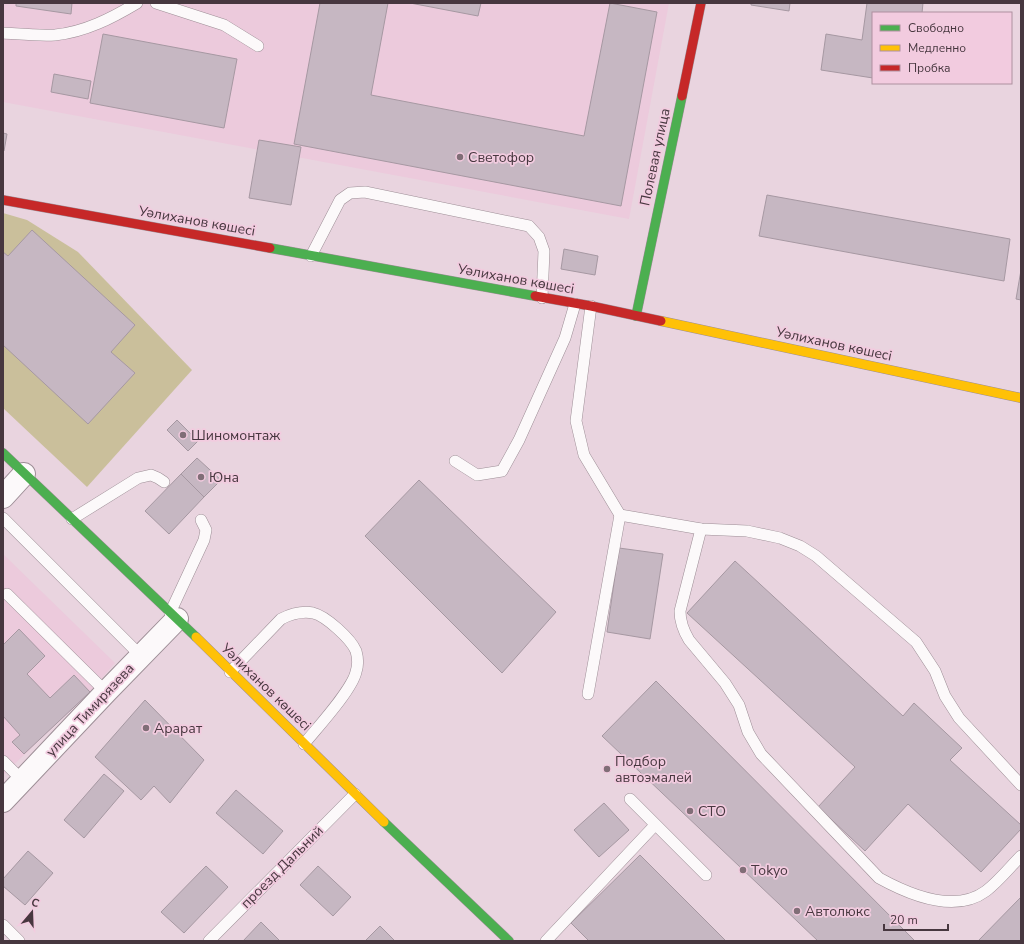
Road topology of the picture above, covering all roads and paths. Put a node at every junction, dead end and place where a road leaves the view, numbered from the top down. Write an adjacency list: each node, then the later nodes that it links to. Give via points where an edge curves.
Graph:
1 (137, 3): 4 (lane, via 110,19 77,31 55,35)
2 (156, 3): 5 (lane, via 224,25)
3 (701, 3): 11 (main road, Полевая улица)
4 (3, 34)
5 (258, 46)
6 (3, 200): 7 (main road, Уәлиханов көшесі)
7 (311, 256): 8 (main road, Уәлиханов көшесі); 8 (lane, via 340,200 350,193 365,192 529,226 539,237 544,250)
8 (542, 298): 9 (main road, Уәлиханов көшесі)
9 (575, 304): 10 (main road, Уәлиханов көшесі); 14 (lane, via 564,338 519,440 502,471 477,475)
10 (591, 306): 11 (main road, Уәлиханов көшесі); 18 (lane, via 576,421 584,455)
11 (636, 316): 12 (main road, Уәлиханов көшесі)
12 (1021, 398)
13 (3, 453): 15 (main road, Уәлиханов көшесі)
14 (454, 461)
15 (24, 474): 17 (street); 20 (main road, Уәлиханов көшесі)
16 (164, 482): 20 (lane, via 151,476 138,478)
17 (3, 497)
18 (620, 515): 22 (lane); 28 (lane)
19 (3, 518): 25 (lane)
20 (72, 519): 24 (main road, Уәлиханов көшесі)
21 (201, 520): 24 (lane, via 206,530 204,540)
22 (701, 529): 32 (lane, via 747,531 780,538 816,556 916,642 935,671 945,696 959,718); 37 (lane, via 680,611 684,632 725,683 739,705 748,732 761,754 879,878 914,895 929,899 961,901 986,891)
23 (7, 594): 27 (lane)
24 (173, 616): 25 (street, улица Тимирязева); 26 (main road, Уәлиханов көшесі)
25 (141, 656): 27 (street, улица Тимирязева)
26 (230, 672): 29 (main road, Уәлиханов көшесі); 29 (lane, via 281,619 290,614 313,613 324,617 351,642 358,661 351,686)
27 (106, 692): 31 (street, улица Тимирязева)
28 (588, 694)
29 (304, 744): 33 (main road, Уәлиханов көшесі)
30 (3, 761): 31 (lane)
31 (22, 781): 35 (street, улица Тимирязева)
32 (1021, 785)
33 (355, 794): 41 (lane, проезд Дальний); 42 (main road, Уәлиханов көшесі)
34 (630, 799): 36 (lane)
35 (3, 801)
36 (656, 825): 38 (lane); 43 (lane)
37 (1021, 856)
38 (706, 875)
39 (3, 925): 40 (lane)
40 (19, 941)
41 (209, 941)
42 (509, 941)
43 (546, 941)

